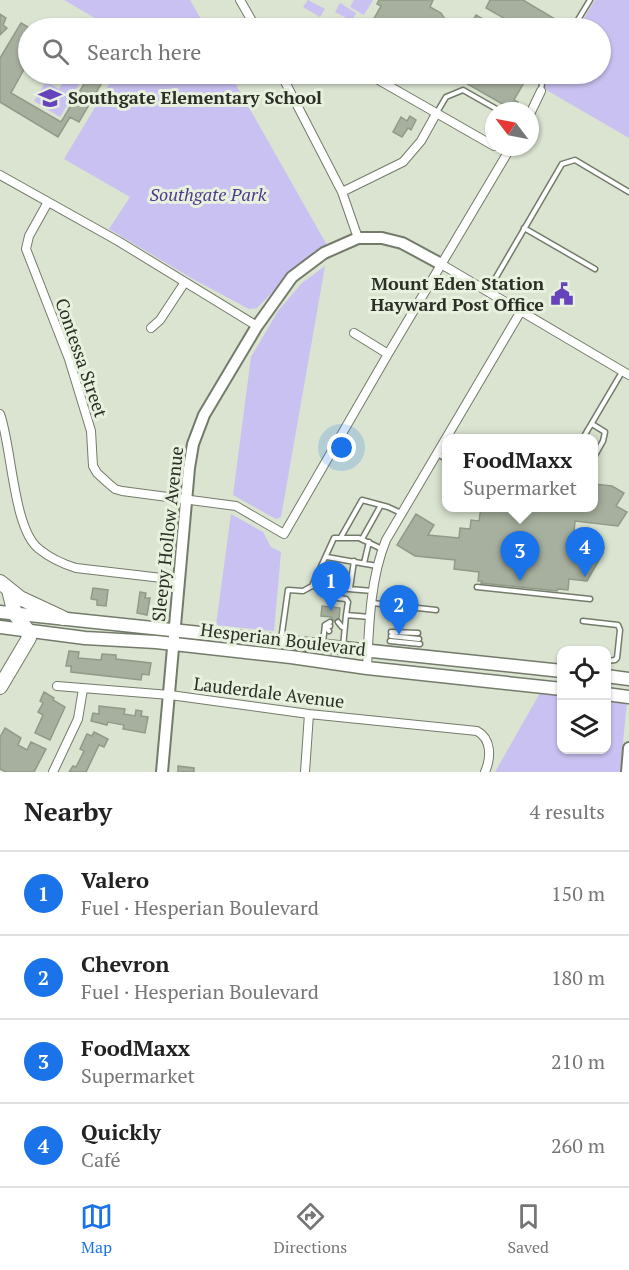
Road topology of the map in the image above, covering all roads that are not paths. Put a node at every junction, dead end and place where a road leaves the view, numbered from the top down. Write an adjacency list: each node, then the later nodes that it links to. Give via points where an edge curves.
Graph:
1 (240, 0): 3 (street)
2 (590, 0): 4 (lane)
3 (250, 18)
4 (579, 18)
5 (288, 84): 15 (street)
6 (391, 84): 11 (street)
7 (542, 84): 8 (lane)
8 (541, 92): 10 (street)
9 (485, 102): 11 (lane, via 463,90 446,97)
10 (536, 102)
11 (436, 114): 12 (street); 15 (street, via 403,162)
12 (485, 141)
13 (505, 156): 20 (street)
14 (0, 175): 17 (street)
15 (342, 192): 19 (street)
16 (629, 192): 18 (lane, via 569,160 562,164)
17 (48, 202): 22 (street); 36 (street, Contessa Street, via 26,249 69,359 91,431 93,466 115,489)
18 (524, 228): 21 (lane); 23 (lane)
19 (358, 238): 20 (street, Sleepy Hollow Avenue, via 402,243); 25 (street, Sleepy Hollow Avenue, via 324,254 292,277)
20 (441, 264): 23 (street); 28 (street)
21 (595, 269)
22 (185, 282): 25 (street); 26 (street)
23 (488, 291): 24 (street)
24 (521, 311): 29 (street); 32 (street)
25 (257, 326): 36 (street, Sleepy Hollow Avenue, via 204,415 193,444)
26 (151, 328)
27 (354, 333): 28 (street)
28 (388, 354): 36 (street, Contessa Street, via 284,534 236,506)
29 (626, 374): 31 (lane)
30 (0, 414): 47 (street, via 24,528 38,549 76,568)
31 (592, 424): 33 (lane); 34 (lane, via 605,432)
32 (451, 434)
33 (586, 434)
34 (598, 449)
35 (442, 450): 38 (street)
36 (186, 499): 47 (street, Sleepy Hollow Avenue)
37 (381, 505): 38 (lane); 39 (lane, via 362,500); 40 (lane)
38 (402, 514): 42 (street)
39 (341, 537): 40 (lane); 43 (lane, via 334,538)
40 (362, 539): 41 (lane)
41 (369, 542): 42 (lane); 45 (lane)
42 (382, 549): 46 (street)
43 (327, 557): 44 (lane); 48 (lane)
44 (354, 561): 45 (lane); 51 (lane)
45 (363, 563): 46 (lane)
46 (378, 566): 52 (street)
47 (179, 580): 65 (street, Sleepy Hollow Avenue)
48 (312, 585): 51 (lane); 69 (lane, via 303,591 288,590)
49 (5, 586): 58 (highway); 61 (highway, via 20,598)
50 (477, 587): 54 (lane)
51 (350, 588): 52 (lane)
52 (374, 591): 55 (street)
53 (329, 597): 59 (lane, via 346,599)
54 (590, 599)
55 (372, 603): 56 (lane); 60 (street)
56 (436, 610)
57 (0, 612): 58 (main road, Hesperian Boulevard)
58 (15, 614): 61 (main road, Hesperian Boulevard); 66 (highway)
59 (346, 615): 60 (lane); 72 (lane, via 340,627)
60 (371, 617): 73 (street)
61 (63, 618): 65 (main road, Hesperian Boulevard)
62 (584, 621): 74 (lane, via 618,625 617,658)
63 (329, 626): 71 (lane)
64 (0, 627): 66 (main road, Hesperian Boulevard)
65 (174, 630): 69 (main road, Hesperian Boulevard); 70 (street, Sleepy Hollow Avenue)
66 (28, 631): 70 (main road, Hesperian Boulevard); 80 (highway, via 24,649)
67 (391, 636): 68 (lane)
68 (419, 639)
69 (281, 641): 71 (main road, Hesperian Boulevard)
70 (174, 644): 75 (main road, Hesperian Boulevard); 83 (street, Sleepy Hollow Avenue)
71 (323, 646): 72 (main road, Hesperian Boulevard)
72 (343, 648): 73 (main road, Hesperian Boulevard)
73 (368, 651): 75 (street); 76 (main road, Hesperian Boulevard)
74 (611, 660)
75 (367, 668): 82 (main road, Hesperian Boulevard)
76 (557, 671)
77 (611, 677): 78 (main road)
78 (629, 679)
79 (57, 686): 81 (street, Lauderdale Avenue)
80 (0, 687)
81 (83, 689): 83 (street, Lauderdale Avenue); 88 (street, via 78,719)
82 (557, 689)
83 (170, 695): 86 (street, Lauderdale Avenue); 89 (street, Sleepy Hollow Avenue)
84 (611, 695): 85 (main road)
85 (629, 697)
86 (309, 714): 90 (street); 91 (street, Lauderdale Avenue, via 477,731 489,746)
87 (629, 748): 92 (street)
88 (53, 772)
89 (162, 772)
90 (305, 772)
91 (485, 772)
92 (627, 772)

